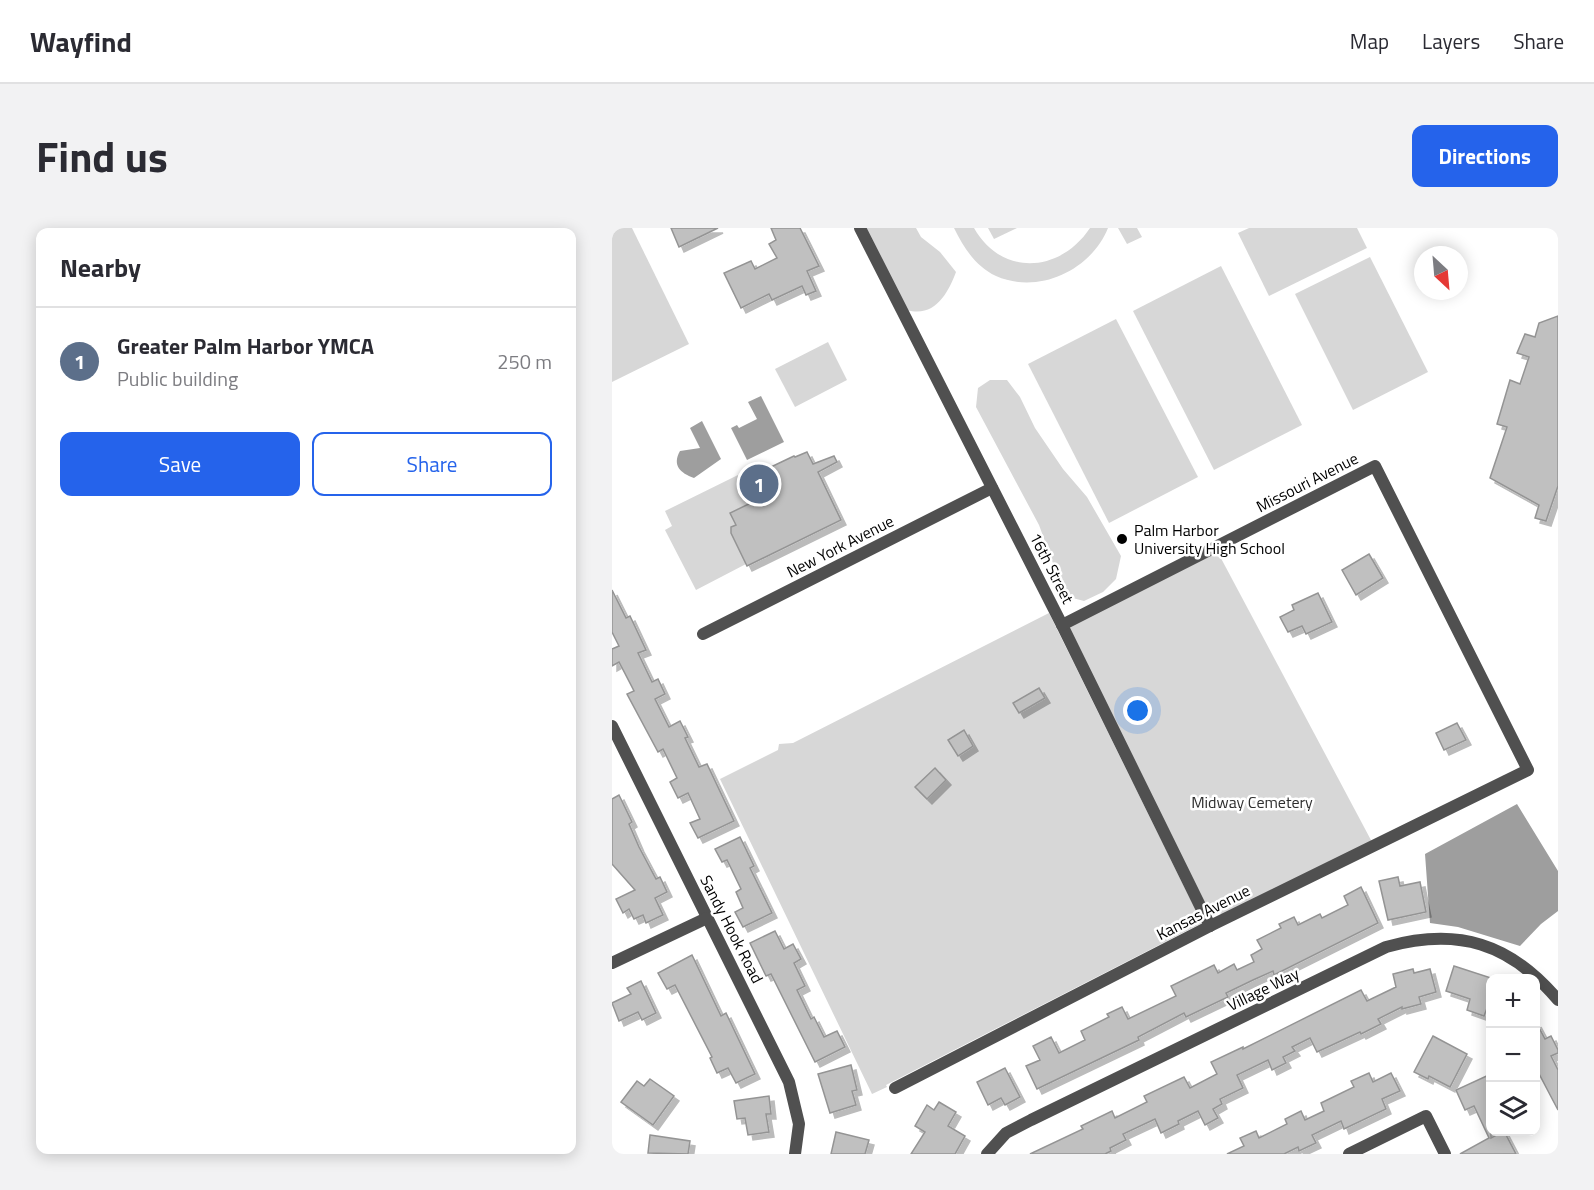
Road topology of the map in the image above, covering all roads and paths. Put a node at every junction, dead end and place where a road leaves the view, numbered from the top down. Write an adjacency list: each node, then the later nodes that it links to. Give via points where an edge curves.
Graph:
1 (860, 228): 2 (street, 16th Street)
2 (992, 488): 3 (street, 16th Street); 4 (street, New York Avenue)
3 (1062, 625): 6 (street, Missouri Avenue, via 1375,466); 8 (street, 16th Street)
4 (703, 634)
5 (612, 726): 7 (street, Sandy Hook Road)
6 (1528, 770): 8 (street, Kansas Avenue)
7 (707, 918): 9 (street); 12 (street, Sandy Hook Road, via 789,1082 799,1124)
8 (1210, 926): 11 (street, Kansas Avenue)
9 (612, 963)
10 (1558, 1000): 13 (street, Village Way, via 1539,978 1494,949 1452,938 1412,940 1386,947 1031,1120 1006,1133)
11 (895, 1089)
12 (795, 1154)
13 (987, 1154)
14 (1349, 1154): 15 (street, via 1426,1116)
15 (1445, 1154)

